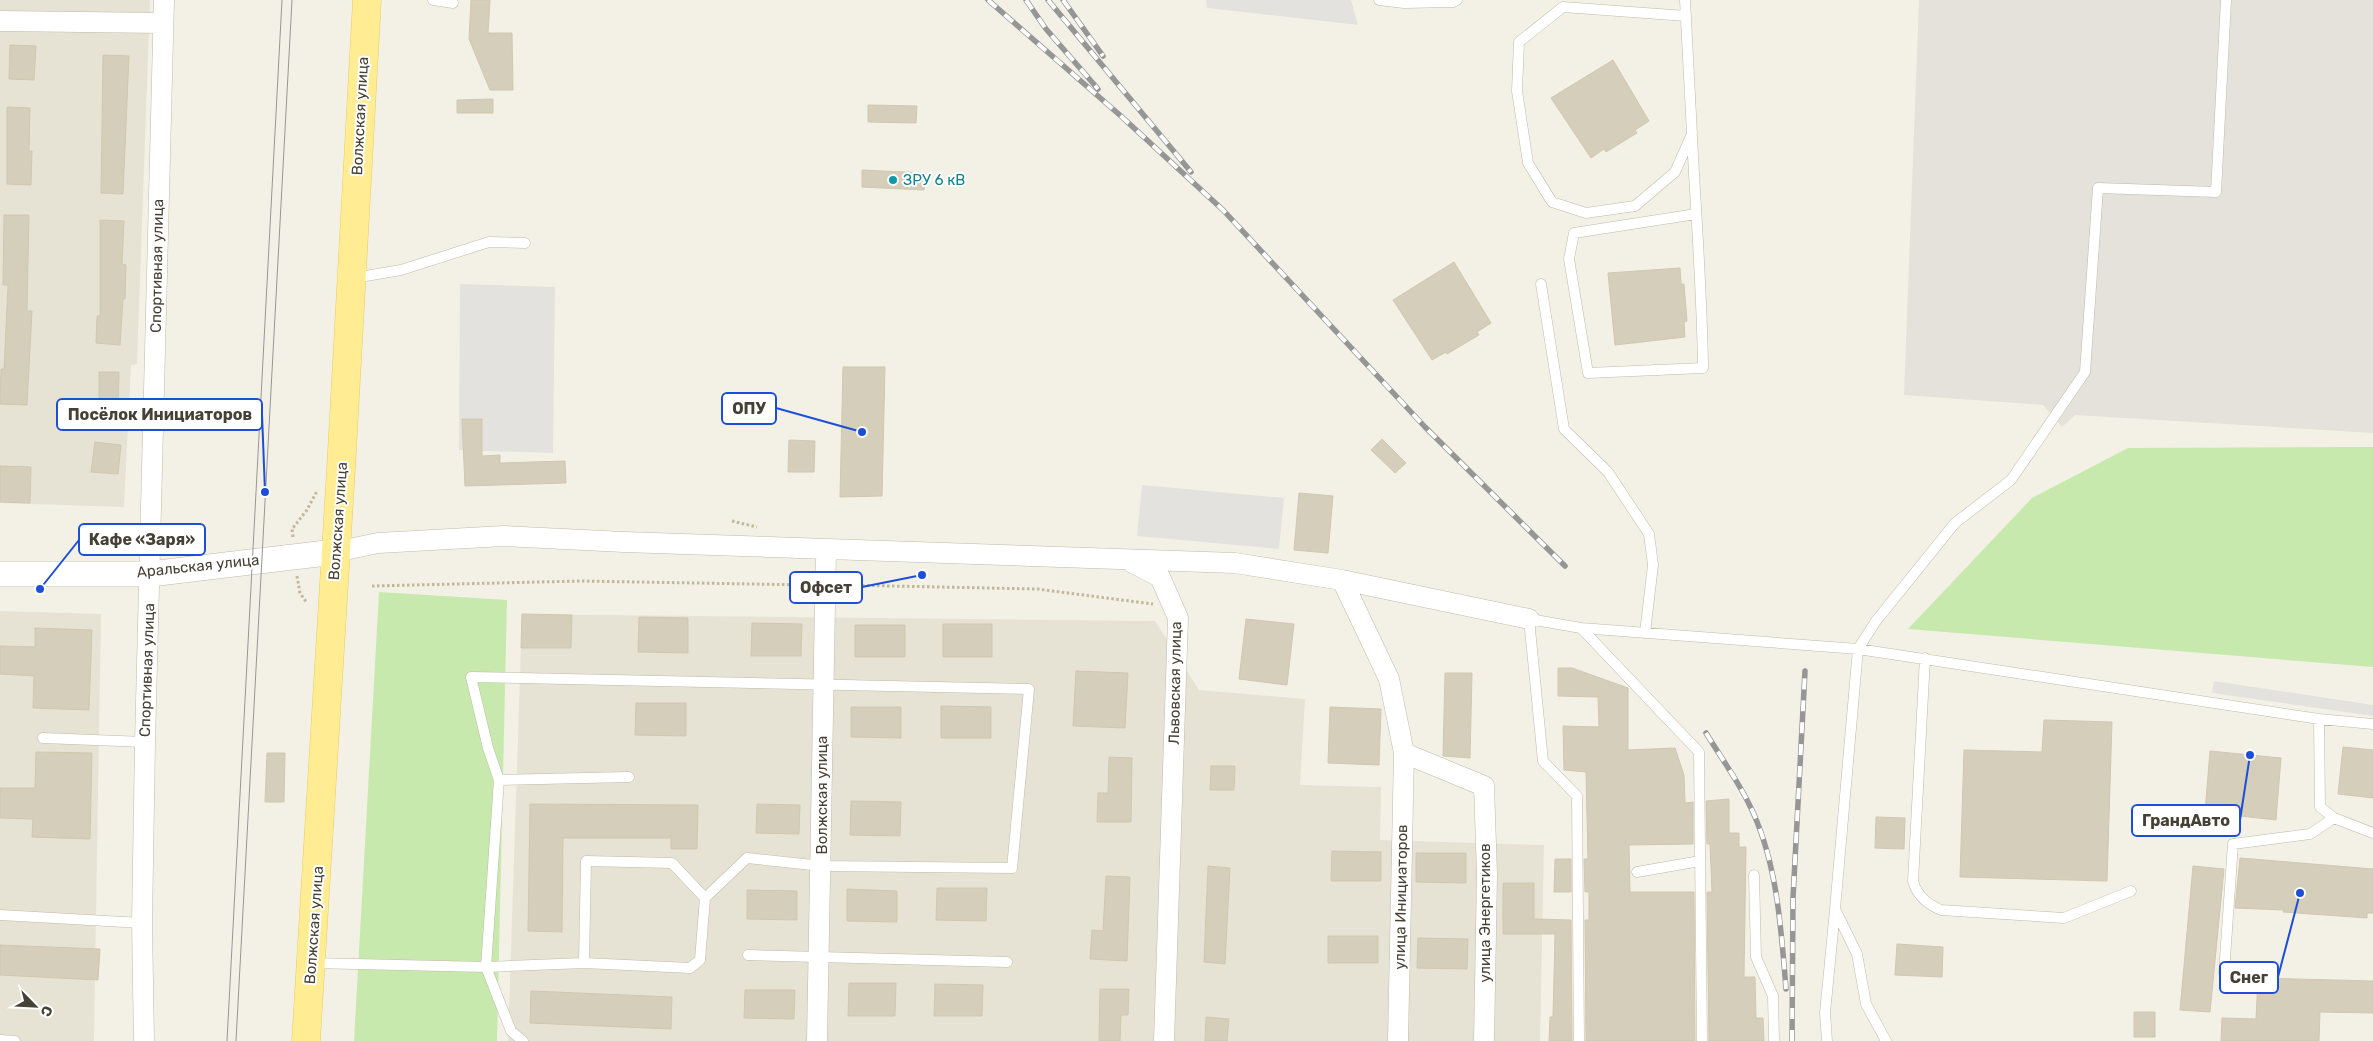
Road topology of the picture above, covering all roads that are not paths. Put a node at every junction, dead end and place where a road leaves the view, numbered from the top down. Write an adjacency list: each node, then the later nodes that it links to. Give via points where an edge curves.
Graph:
1 (164, 0): 12 (street, Спортивная улица)
2 (367, 0): 16 (main road, Волжская улица)
3 (433, 0): 9 (lane)
4 (1378, 0): 8 (lane)
5 (1457, 0): 8 (lane)
6 (1685, 0): 10 (lane)
7 (2226, 0): 27 (lane, via 2216,192 2098,188 2085,372 2011,480 1956,523 1876,621)
8 (1403, 2)
9 (454, 3)
10 (1686, 16): 13 (lane); 13 (lane, via 1563,7 1519,42 1517,91 1528,163 1552,202 1586,213 1635,206 1675,172)
11 (0, 20): 12 (street)
12 (163, 23): 22 (street, Спортивная улица)
13 (1692, 134): 14 (lane)
14 (1696, 214): 14 (lane, via 1703,368 1588,373 1569,259 1574,233)
15 (525, 243): 16 (lane, via 489,242 401,270)
16 (350, 278): 19 (main road, Волжская улица)
17 (1541, 284): 26 (lane, via 1564,429 1608,472 1649,534 1653,565)
18 (826, 550): 19 (street, Львовская улица, via 504,536 378,543); 20 (street, Львовская улица); 29 (street, Волжская улица)
19 (335, 552): 22 (street, Аральская улица); 51 (main road, Волжская улица)
20 (1127, 560): 23 (street, via 1235,563); 61 (street, Львовская улица, via 1160,577 1178,618)
21 (0, 574): 22 (street, Аральская улица)
22 (150, 574): 33 (street, Спортивная улица)
23 (1342, 580): 24 (street); 34 (street, улица Инициаторов, via 1389,678)
24 (1529, 619): 25 (lane); 64 (lane, via 1543,760 1577,796)
25 (1581, 628): 26 (lane); 39 (lane, via 1699,752)
26 (1645, 633): 27 (lane)
27 (1858, 649): 28 (lane); 45 (lane)
28 (1925, 658): 30 (lane); 43 (lane, via 1913,881 1916,891 1930,906 1941,910 2064,918)
29 (822, 685): 36 (lane, via 471,677); 40 (street, Волжская улица); 40 (lane, via 1030,688 1012,868)
30 (2319, 719): 31 (lane); 37 (lane, via 2320,807)
31 (2373, 724)
32 (43, 738): 33 (lane)
33 (145, 742): 47 (street, Спортивная улица)
34 (1404, 753): 62 (street, улица Инициаторов); 63 (street, улица Энергетиков, via 1484,786 1487,874)
35 (629, 777): 36 (lane)
36 (499, 780): 53 (lane)
37 (2334, 818): 38 (lane); 54 (lane, via 2310,834 2233,844)
38 (2373, 833)
39 (1700, 861): 41 (lane); 65 (lane)
40 (822, 866): 44 (lane, via 747,858); 49 (street, Волжская улица)
41 (1637, 872)
42 (1754, 875): 66 (lane, via 1756,957 1773,996)
43 (2131, 891)
44 (705, 898): 52 (lane, via 700,960 690,968); 52 (lane, via 672,863 586,861)
45 (1835, 909): 67 (lane, via 1825,1013); 68 (lane, via 1857,954 1866,1004)
46 (0, 915): 47 (lane)
47 (142, 923): 57 (street, Спортивная улица)
48 (748, 955): 49 (lane)
49 (820, 957): 50 (lane); 60 (street, Волжская улица)
50 (1007, 962)
51 (311, 963): 53 (lane); 58 (main road, Волжская улица)
52 (584, 963): 53 (lane)
53 (486, 967): 59 (lane, via 511,1031)
54 (2224, 973)
55 (0, 1040): 56 (lane)
56 (15, 1041)
57 (144, 1041)
58 (306, 1041)
59 (523, 1041)
60 (817, 1041)
61 (1164, 1041)
62 (1398, 1041)
63 (1484, 1041)
64 (1579, 1041)
65 (1702, 1041)
66 (1774, 1041)
67 (1827, 1041)
68 (1886, 1041)

